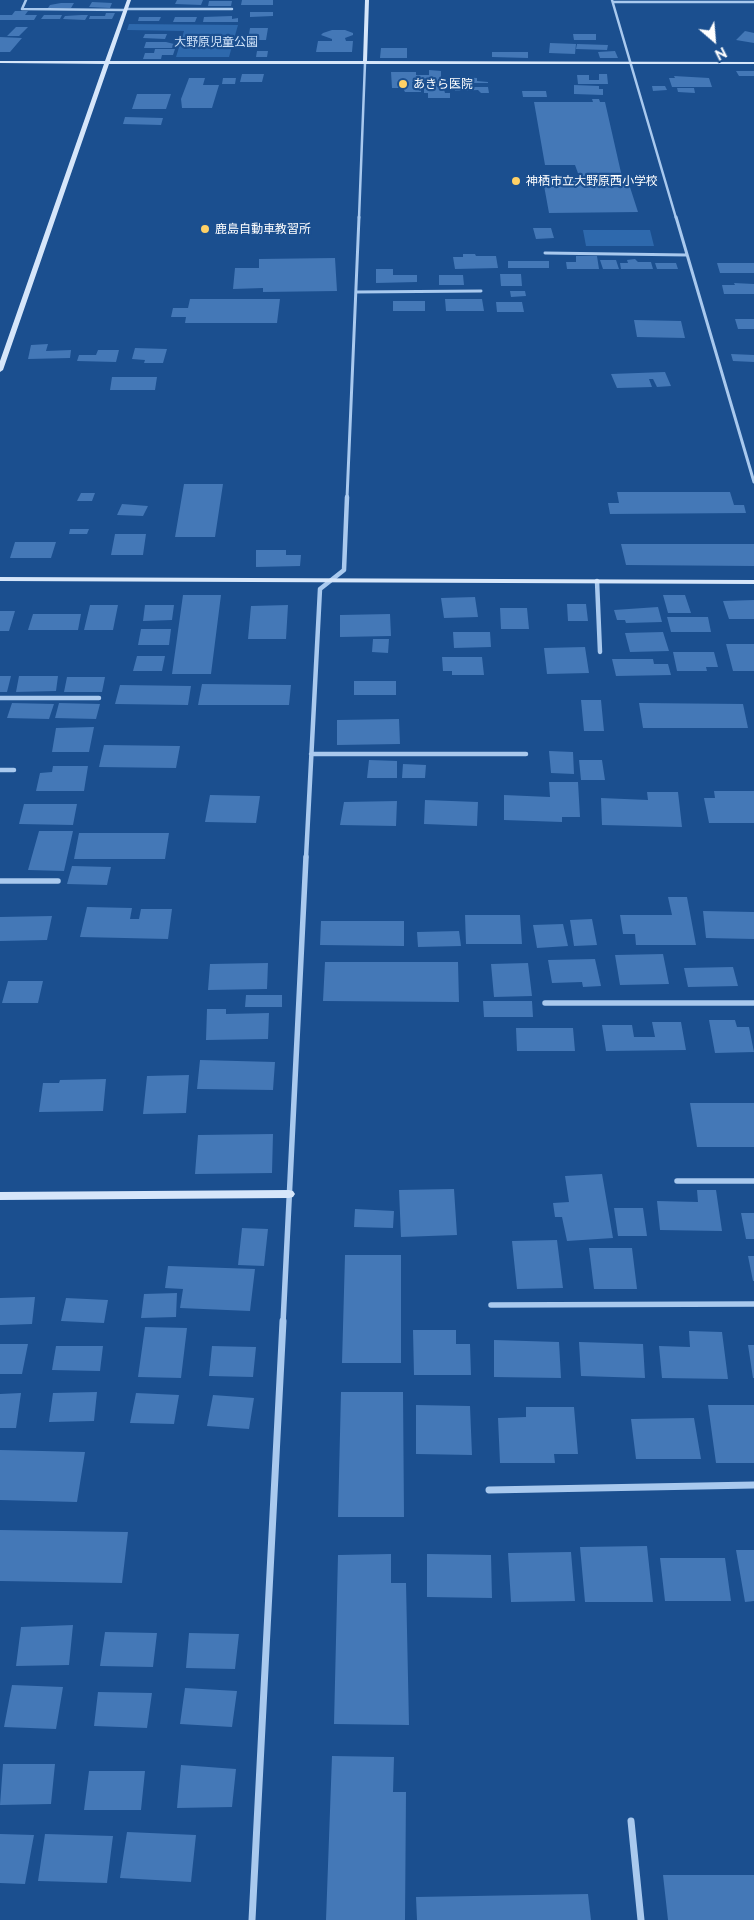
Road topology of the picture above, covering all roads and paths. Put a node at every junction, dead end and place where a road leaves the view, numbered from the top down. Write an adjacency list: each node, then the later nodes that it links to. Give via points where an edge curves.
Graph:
1 (26, 0): 6 (street, via 22,9)
2 (129, 0): 6 (street)
3 (367, 0): 10 (street)
4 (613, 1): 5 (street); 11 (street)
5 (754, 2)
6 (126, 9): 7 (street); 9 (street)
7 (232, 9)
8 (0, 62): 9 (street)
9 (107, 62): 10 (street); 17 (street)
10 (365, 63): 11 (street); 16 (street)
11 (631, 63): 12 (street); 14 (street)
12 (754, 63)
13 (545, 253): 14 (street)
14 (687, 255): 18 (street)
15 (481, 291): 16 (street)
16 (356, 292): 20 (street, via 344,570)
17 (0, 370)
18 (754, 482)
19 (0, 579): 20 (street)
20 (330, 581): 21 (street); 26 (street, via 320,589)
21 (597, 581): 22 (street); 23 (street)
22 (754, 582)
23 (600, 652)
24 (0, 698): 25 (street)
25 (100, 698)
26 (311, 754): 27 (street); 36 (street)
27 (526, 754)
28 (0, 770): 29 (street)
29 (14, 770)
30 (0, 881): 31 (street)
31 (58, 881)
32 (545, 1002): 33 (street)
33 (754, 1003)
34 (677, 1181): 35 (street)
35 (754, 1181)
36 (289, 1194): 37 (street); 43 (street)
37 (0, 1196)
38 (491, 1304): 39 (street)
39 (754, 1304)
40 (754, 1485): 41 (street)
41 (489, 1490)
42 (631, 1821): 44 (street)
43 (252, 1920)
44 (641, 1920)

